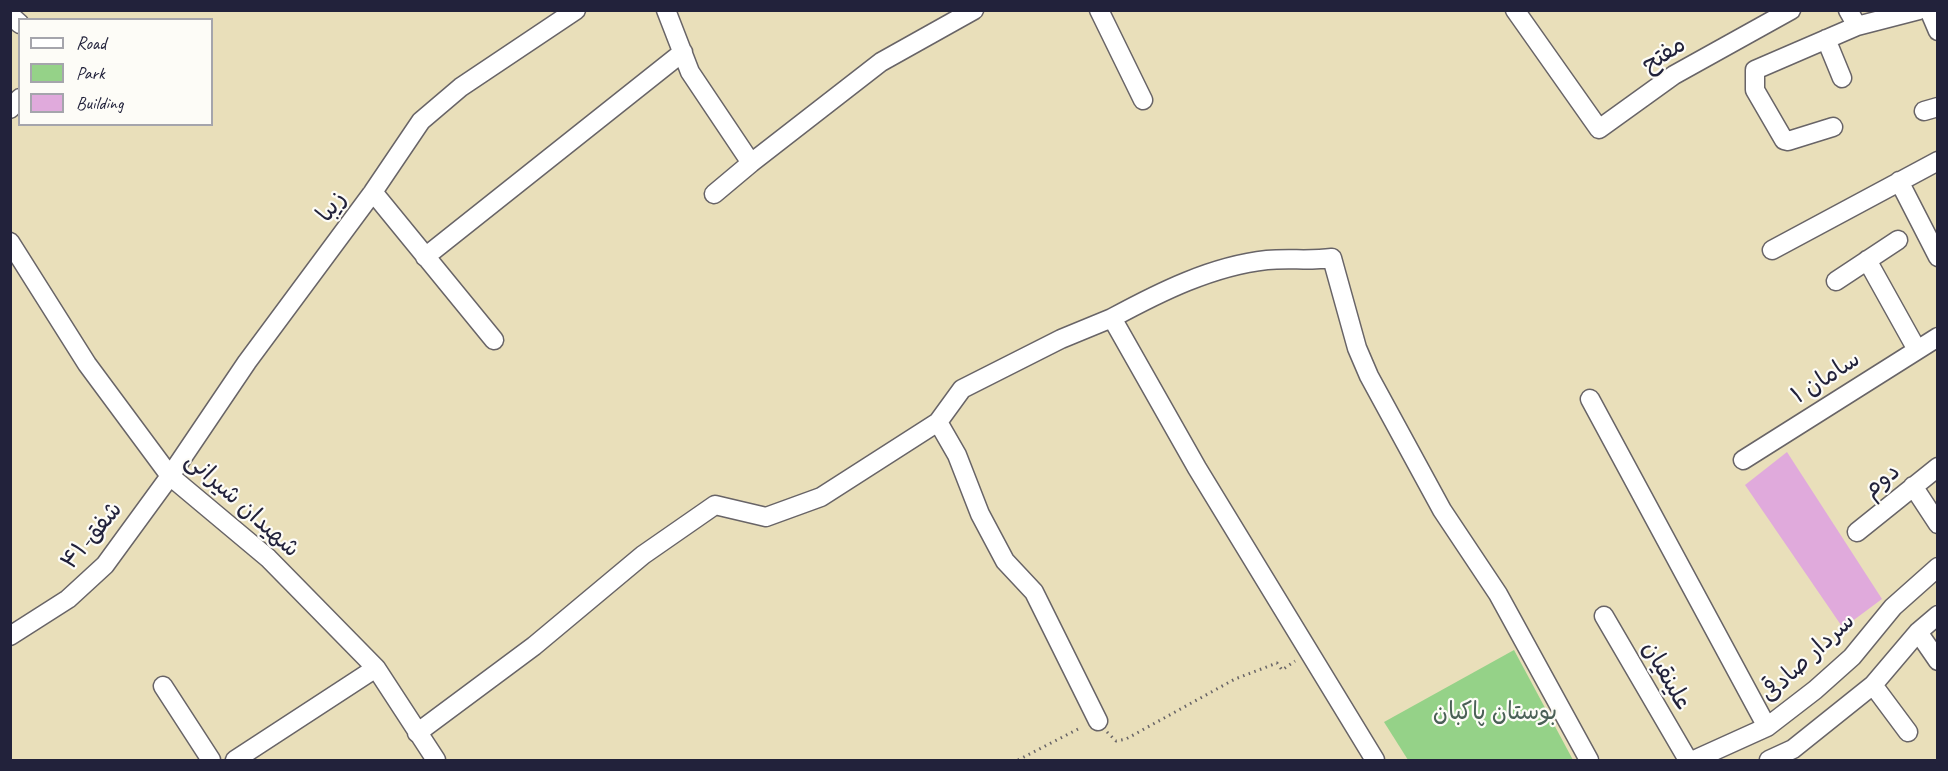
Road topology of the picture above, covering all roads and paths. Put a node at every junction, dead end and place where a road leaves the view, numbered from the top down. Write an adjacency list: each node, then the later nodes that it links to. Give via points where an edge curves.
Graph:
1 (576, 10): 19 (street, زیبا, via 461,87 422,121)
2 (666, 10): 12 (street)
3 (974, 10): 17 (street, via 881,62)
4 (1100, 10): 14 (street)
5 (1791, 10): 8 (street, مفتح, via 1674,75 1599,129)
6 (1919, 10): 9 (street)
7 (1929, 10): 10 (street)
8 (1520, 12)
9 (1852, 18): 11 (street)
10 (1938, 30)
11 (1826, 39): 13 (street); 15 (street, via 1762,65 1753,78 1755,90 1784,140)
12 (683, 52): 17 (street, via 690,72); 24 (street)
13 (1842, 78)
14 (1143, 100)
15 (1833, 127)
16 (1938, 161): 18 (street)
17 (751, 163): 20 (street)
18 (1899, 181): 23 (street); 25 (street)
19 (373, 192): 24 (street); 36 (street, زیبا, via 247,362)
20 (714, 194)
21 (1898, 240): 26 (street)
22 (10, 242): 36 (street, شهیدان شیرانی, via 87,364)
23 (1772, 250)
24 (425, 257): 30 (street)
25 (1938, 257)
26 (1867, 260): 27 (street); 31 (street)
27 (1836, 281)
28 (1112, 318): 33 (street, via 1060,339 962,389); 45 (street, via 1197,468); 60 (street, via 1150,297 1209,273 1266,260 1332,258 1357,348 1369,376 1421,473 1498,594)
29 (1938, 337): 31 (street, سامان ۱)
30 (494, 340)
31 (1916, 348): 34 (street, سامان ۱)
32 (1590, 399): 51 (street)
33 (938, 422): 50 (street, via 1005,561 1034,592); 53 (street, via 821,497 766,517 715,505 644,555 534,646)
34 (1743, 460)
35 (1938, 467): 37 (street, دوم)
36 (170, 476): 44 (street, شفق-۴۱, via 105,565 68,599); 47 (street, شهیدان شیرانی, via 268,558)
37 (1913, 486): 38 (street); 39 (street, دوم)
38 (1938, 524)
39 (1857, 532)
40 (1938, 567): 51 (street, سردار صادقی, via 1893,607 1852,657)
41 (1938, 615): 43 (street)
42 (1604, 616): 61 (street, علینقیان)
43 (1918, 632): 46 (street); 48 (street)
44 (10, 636)
45 (1309, 651): 50 (path, via 1282,670 1277,663 1235,679 1126,739 1116,741); 59 (street)
46 (1938, 662)
47 (376, 668): 53 (street, شهیدان شیرانی); 56 (street)
48 (1873, 685): 52 (street); 54 (street)
49 (163, 686): 55 (street)
50 (1098, 721): 58 (path)
51 (1767, 728): 62 (street, سردار صادقی)
52 (1908, 732)
53 (417, 733): 57 (street, شهیدان شیرانی)
54 (1797, 755): 63 (street)
55 (211, 760)
56 (236, 760)
57 (436, 760)
58 (1018, 760)
59 (1375, 760)
60 (1589, 760)
61 (1688, 760)
62 (1694, 760)
63 (1769, 760)

